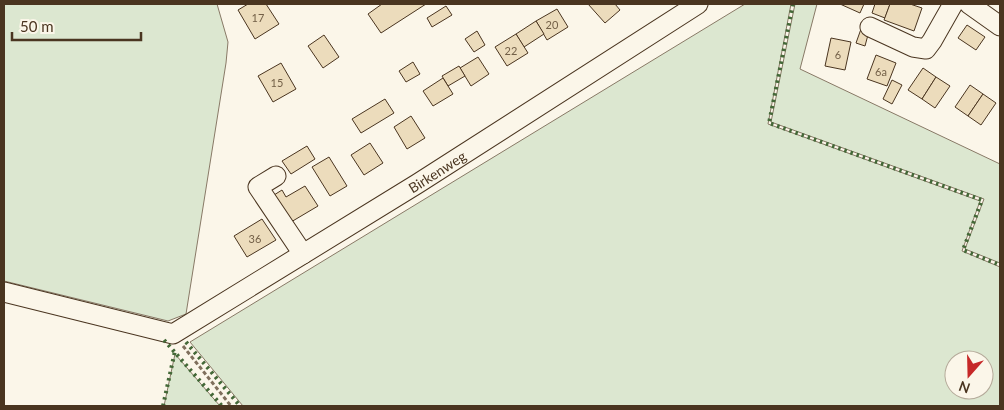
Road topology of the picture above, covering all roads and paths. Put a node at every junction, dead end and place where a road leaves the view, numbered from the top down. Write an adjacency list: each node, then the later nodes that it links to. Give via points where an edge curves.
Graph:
1 (698, 4): 7 (street, Birkenweg)
2 (953, 4): 5 (street, via 926,49 913,47)
3 (969, 4): 4 (street)
4 (1000, 26)
5 (870, 27)
6 (276, 176): 7 (street, via 258,187)
7 (303, 254): 9 (street, Birkenweg)
8 (4, 292): 9 (street)
9 (173, 334): 10 (path)
10 (231, 406)

